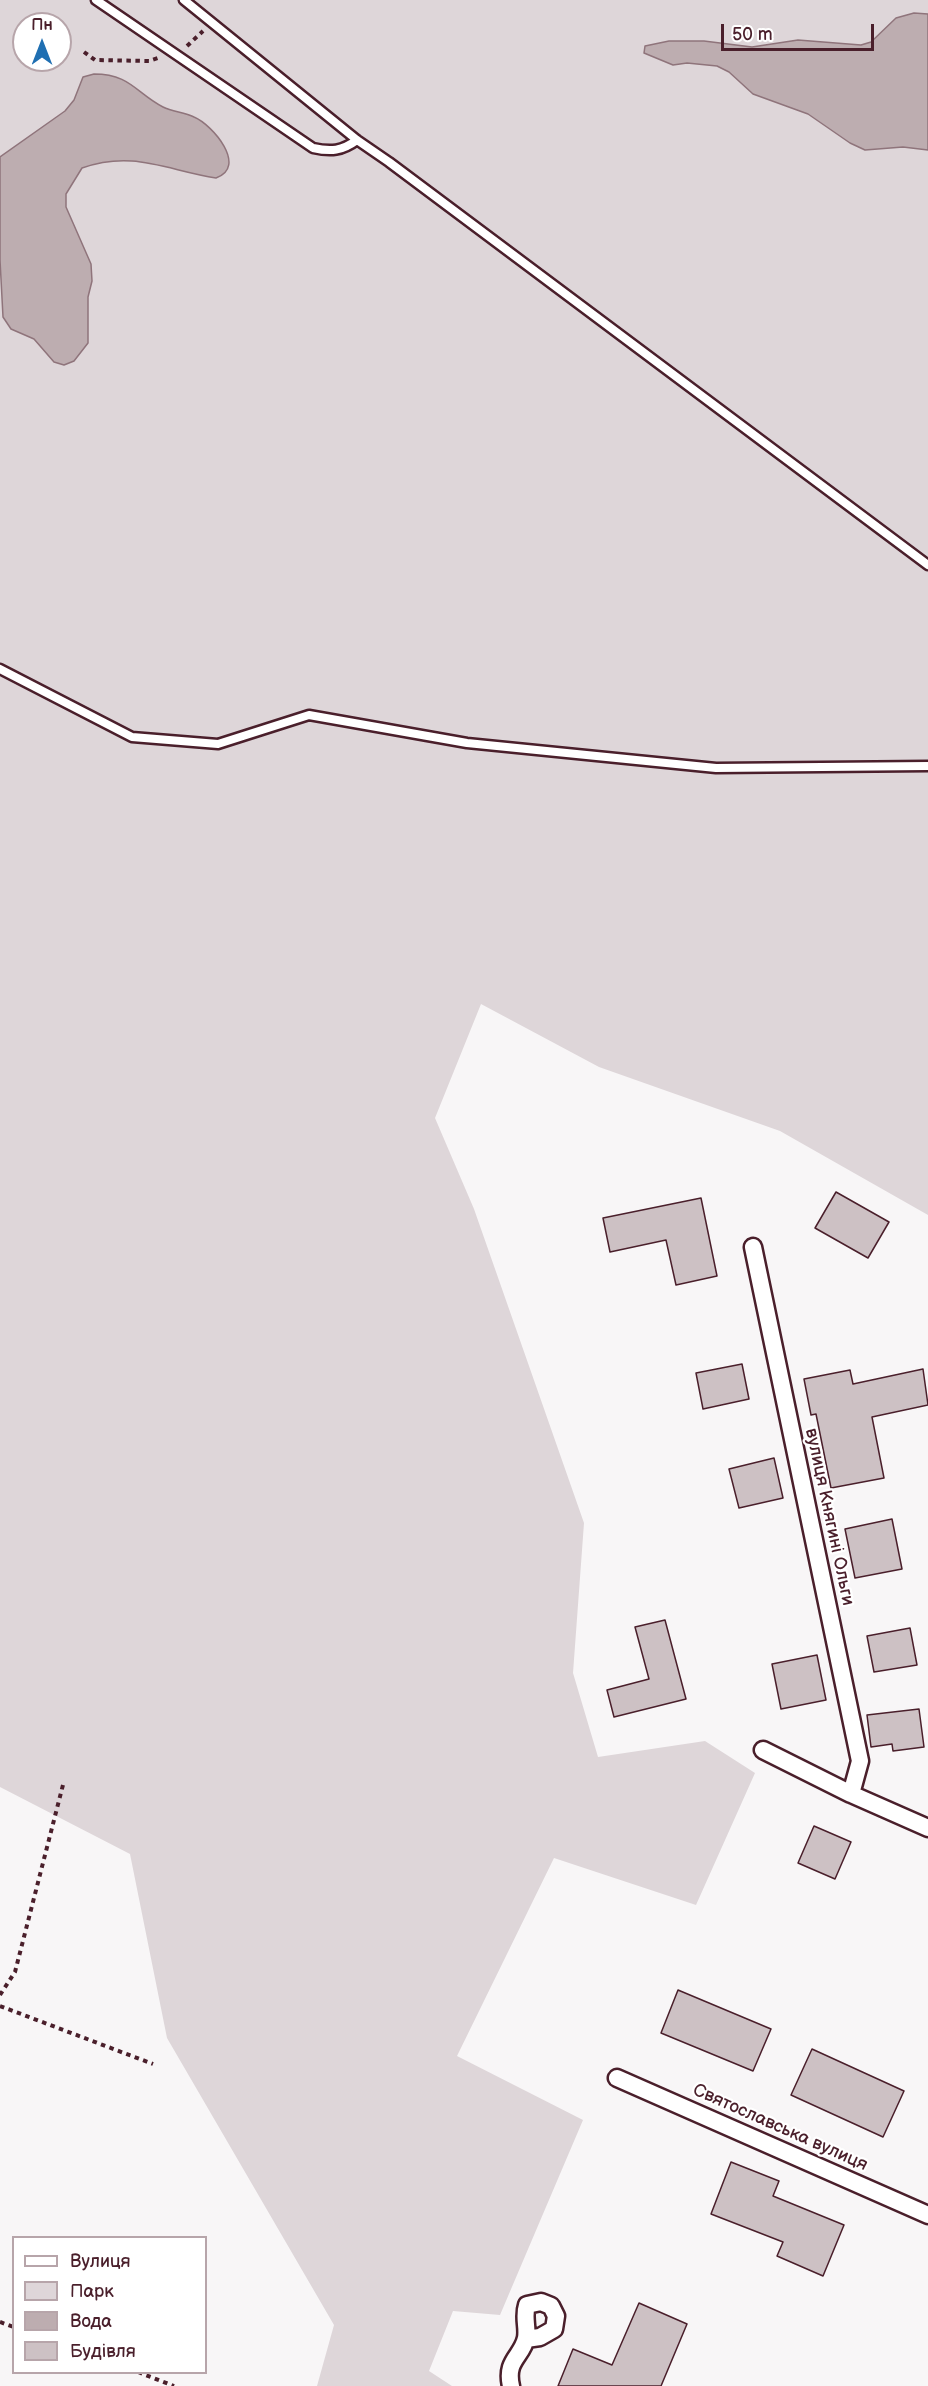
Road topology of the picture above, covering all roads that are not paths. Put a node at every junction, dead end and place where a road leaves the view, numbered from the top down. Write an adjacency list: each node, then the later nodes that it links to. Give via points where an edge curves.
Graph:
1 (96, 0): 3 (lane, via 313,148 346,148)
2 (184, 0): 3 (lane)
3 (357, 140): 4 (lane)
4 (928, 565)
5 (0, 669): 6 (lane, via 132,737 218,744 309,714 467,743 716,768)
6 (928, 766)
7 (753, 1246): 9 (street, вулиця Княгині Ольги, via 860,1761)
8 (763, 1750): 9 (street)
9 (851, 1794): 10 (street)
10 (928, 1828)
11 (617, 2078): 12 (street, Святославська вулиця)
12 (928, 2215)
13 (526, 2339): 14 (street, via 515,2356 509,2375)
14 (511, 2386)

